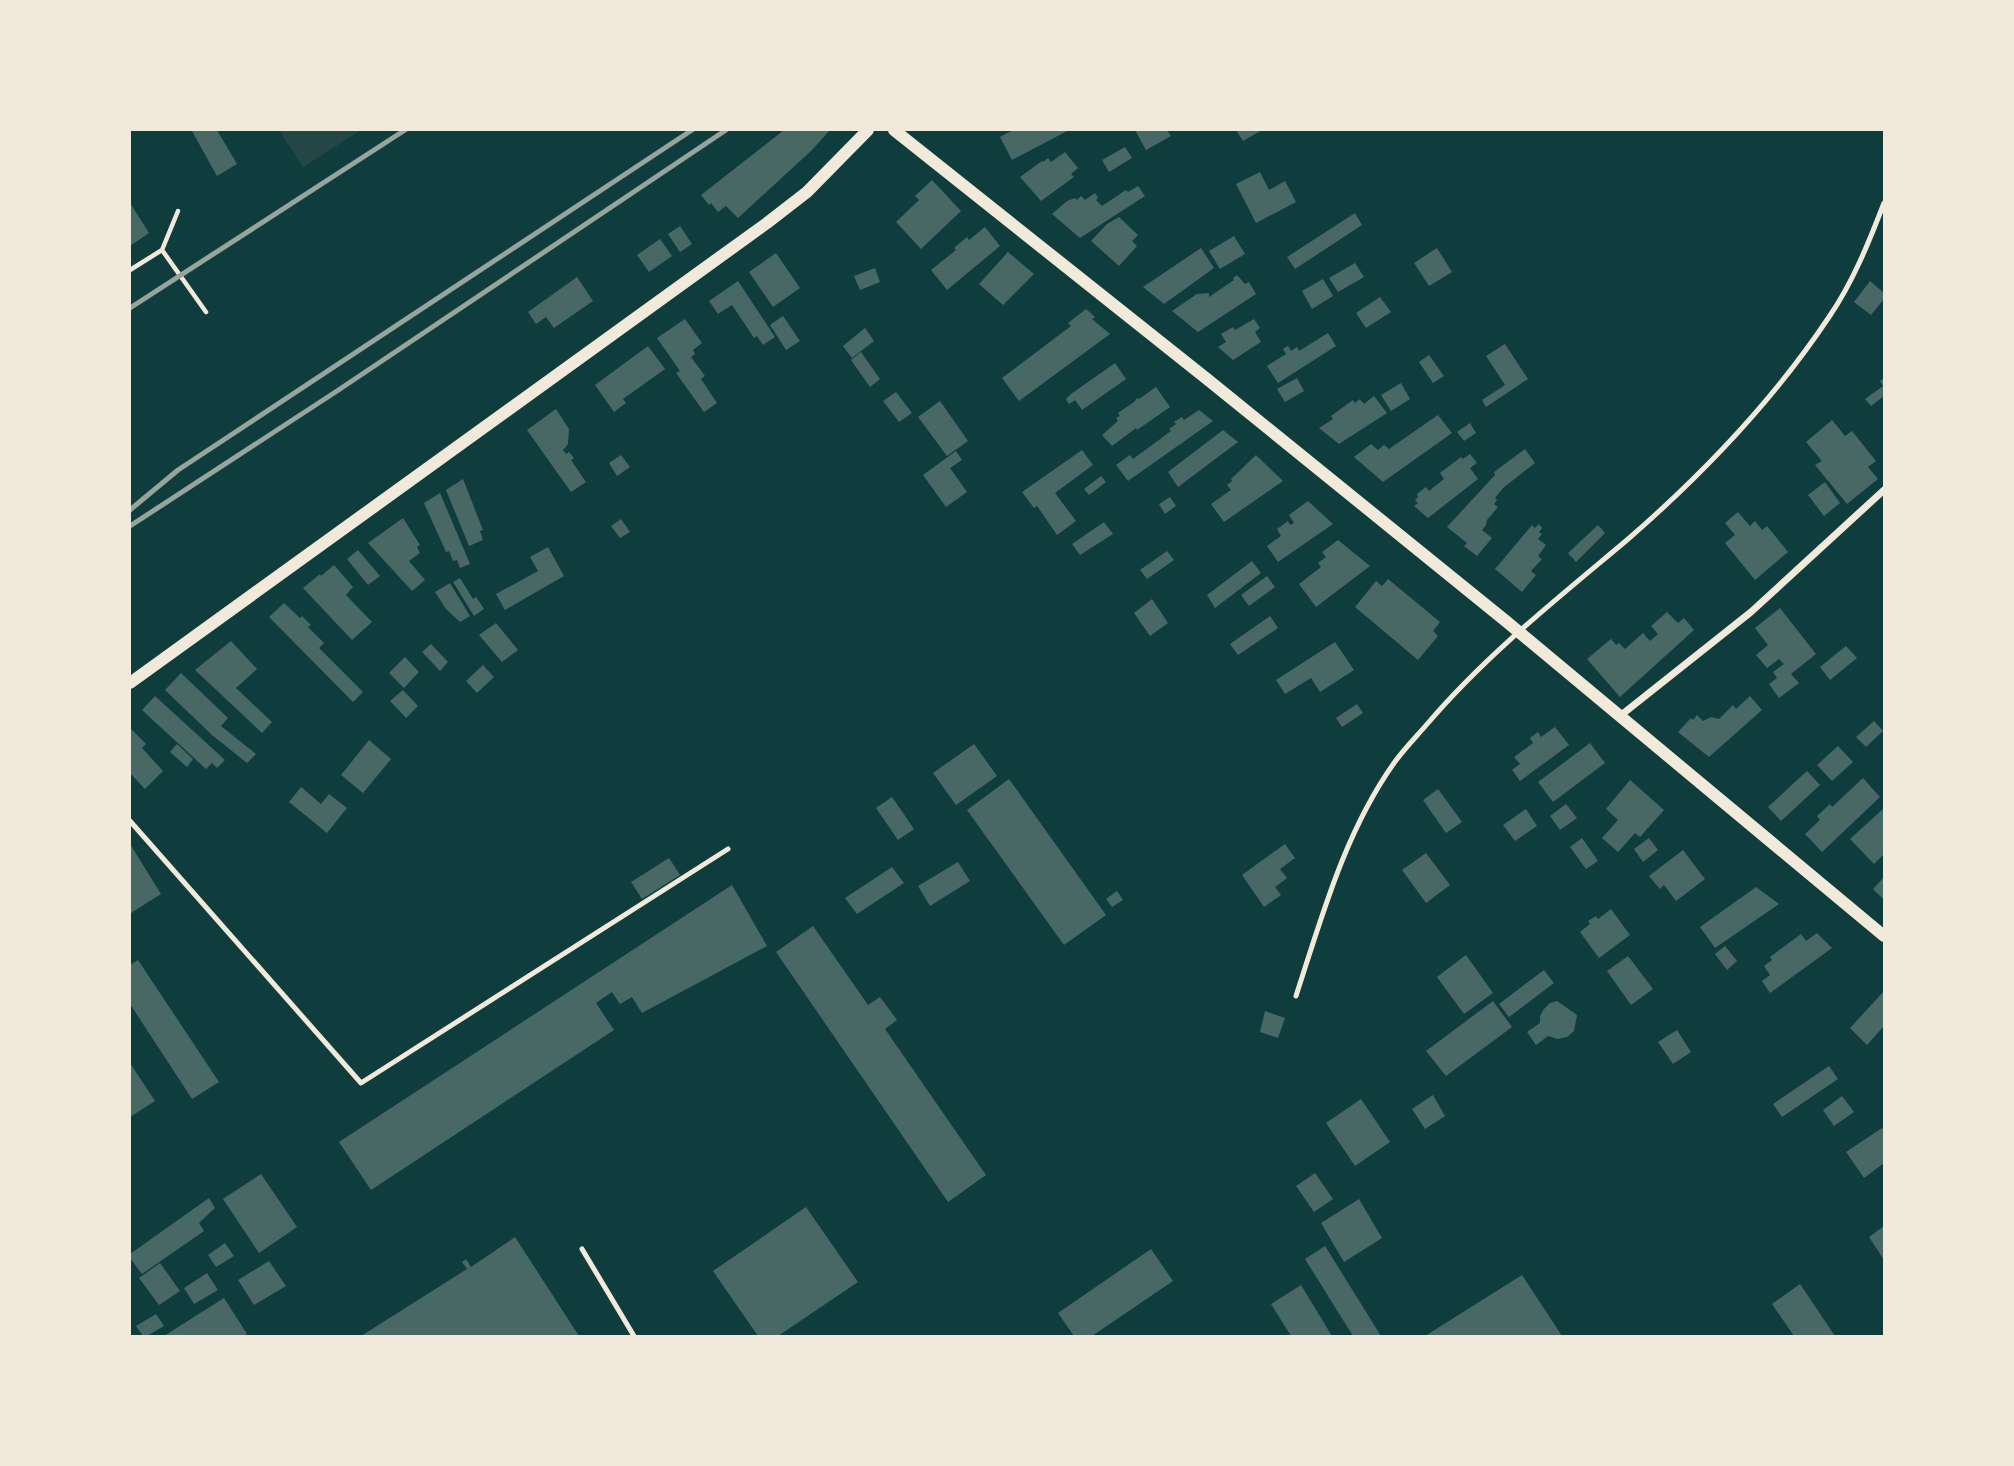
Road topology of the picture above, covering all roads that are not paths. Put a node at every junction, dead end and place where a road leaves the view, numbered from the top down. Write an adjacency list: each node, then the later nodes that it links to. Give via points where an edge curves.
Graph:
1 (868, 130): 6 (street, via 807,192 767,223)
2 (894, 130): 5 (street)
3 (1885, 203): 5 (lane, via 1830,316 1746,425 1630,537)
4 (1885, 490): 7 (street, via 1751,612)
5 (1518, 631): 7 (street); 11 (lane, via 1448,700 1395,761 1373,796 1351,838)
6 (130, 683)
7 (1620, 716): 10 (street)
8 (130, 821): 9 (lane, via 361,1083)
9 (728, 849)
10 (1885, 936)
11 (1296, 996)
12 (582, 1249): 13 (lane)
13 (634, 1336)

